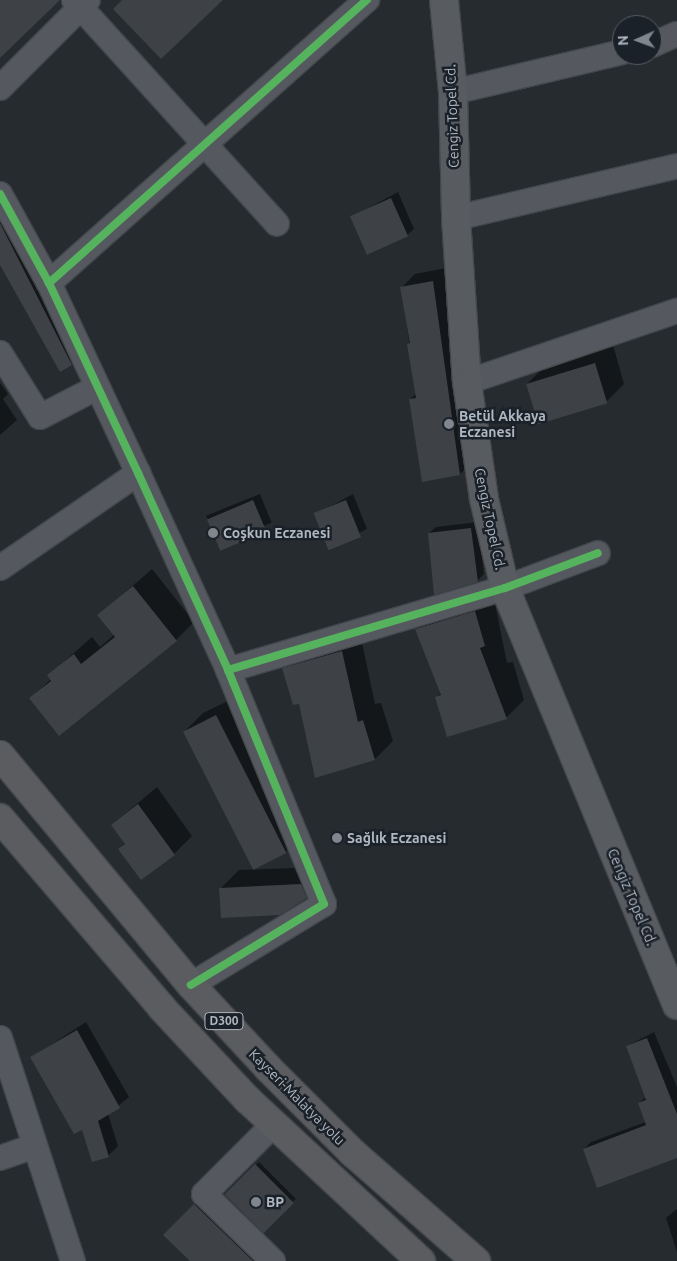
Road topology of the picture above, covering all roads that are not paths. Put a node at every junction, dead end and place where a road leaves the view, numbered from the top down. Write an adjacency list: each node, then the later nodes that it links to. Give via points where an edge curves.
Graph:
1 (367, 0): 9 (street)
2 (444, 0): 8 (main road, Cengiz Topel Cd.)
3 (80, 3): 7 (street); 9 (street)
4 (677, 34): 5 (street)
5 (662, 41)
6 (612, 54): 8 (street)
7 (0, 88)
8 (453, 92): 12 (main road, Cengiz Topel Cd.)
9 (205, 147): 13 (street); 14 (street)
10 (677, 166): 12 (street)
11 (0, 194): 14 (street)
12 (456, 218): 17 (main road, Cengiz Topel Cd.)
13 (277, 224)
14 (49, 284): 18 (street)
15 (677, 311): 17 (street)
16 (0, 353): 18 (street, via 40,417)
17 (467, 382): 22 (main road, Cengiz Topel Cd., via 484,499)
18 (98, 387): 19 (street)
19 (138, 473): 21 (street); 23 (street)
20 (598, 553): 22 (street)
21 (0, 568)
22 (505, 588): 23 (street); 27 (main road, Cengiz Topel Cd.)
23 (228, 670): 26 (street, via 324,904)
24 (0, 755): 26 (highway, Kayseri-Malatya yolu / D300)
25 (0, 818): 29 (highway, D300, via 162,1008)
26 (190, 985): 35 (highway, Kayseri-Malatya yolu / D300, via 353,1153)
27 (677, 1004)
28 (0, 1038): 30 (street)
29 (273, 1125): 33 (street, via 204,1194); 34 (highway, D300)
30 (35, 1146): 31 (street); 32 (street)
31 (0, 1158)
32 (73, 1261)
33 (273, 1261)
34 (421, 1261)
35 (476, 1261)

